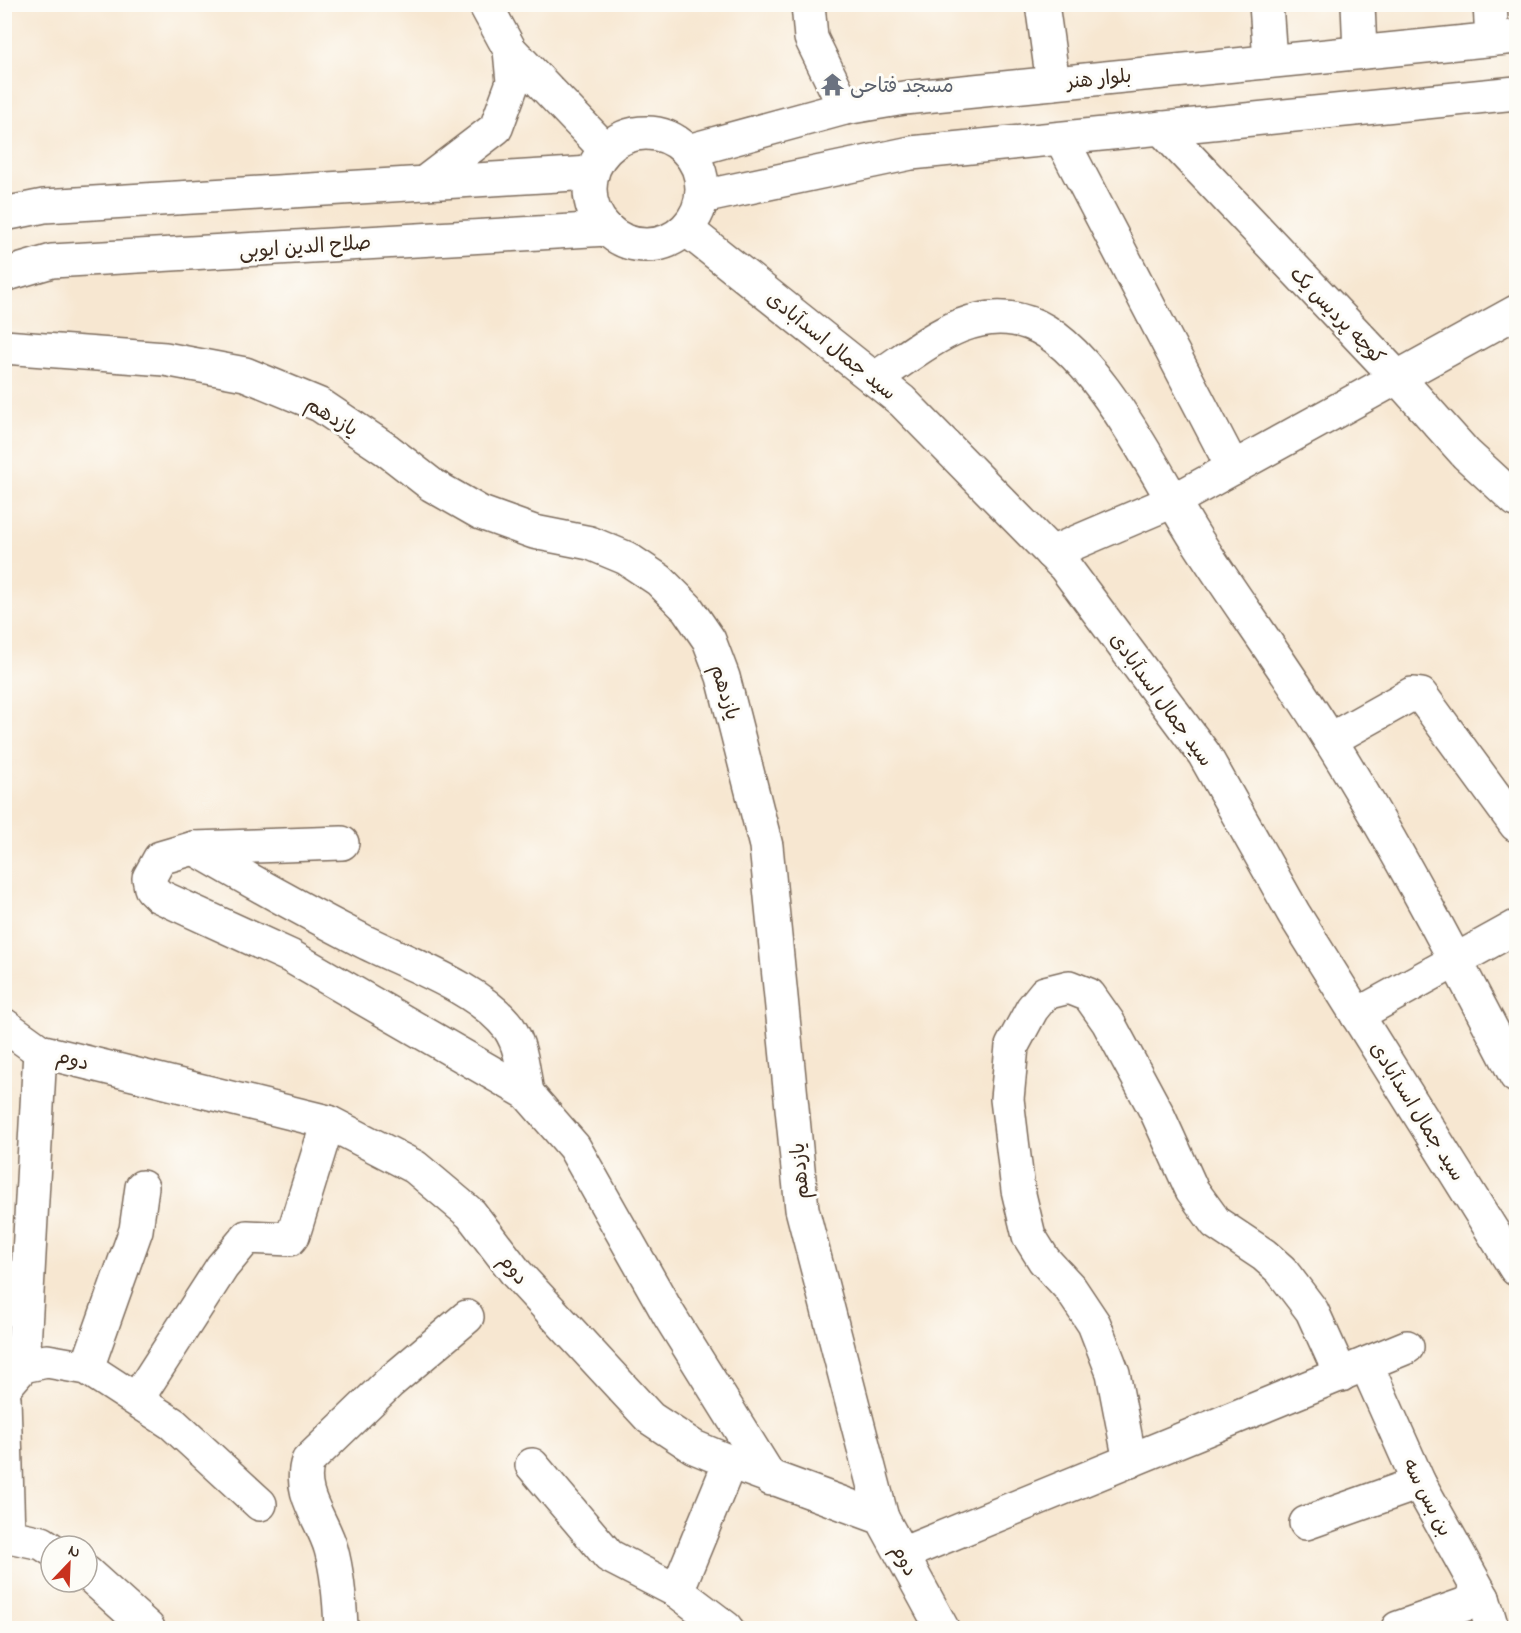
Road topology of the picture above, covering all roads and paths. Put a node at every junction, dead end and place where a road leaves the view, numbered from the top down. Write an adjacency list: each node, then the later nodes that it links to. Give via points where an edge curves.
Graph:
1 (485, 4): 8 (street)
2 (807, 4): 13 (street, via 811,38)
3 (1042, 4): 11 (street)
4 (1266, 4): 10 (street)
5 (1358, 4): 9 (street)
6 (1490, 4): 7 (street)
7 (1504, 38): 9 (street, بلوار هنر)
8 (510, 50): 17 (street); 18 (street, via 513,82 496,128)
9 (1360, 52): 10 (street, بلوار هنر)
10 (1270, 62): 11 (street, بلوار هنر)
11 (1053, 82): 13 (street, بلوار هنر)
12 (1516, 93): 14 (street)
13 (845, 108): 16 (street, بلوار هنر)
14 (1161, 128): 15 (street); 26 (street, کوچه پردیس یک)
15 (1062, 140): 19 (street, via 911,153); 28 (street)
16 (688, 151): 17 (street, via 669,137 647,132 624,136); 19 (street, via 702,180)
17 (598, 161): 18 (street); 21 (street, via 589,194 595,213)
18 (423, 183): 20 (street, via 44,206)
19 (702, 197): 22 (street, via 697,214)
20 (4, 214)
21 (607, 229): 22 (street, via 625,242 647,245 668,241); 23 (street, صلاح الدین ایوبی, via 52,261)
22 (686, 229): 27 (street, سید جمال اسدآبادی)
23 (4, 275)
24 (1516, 312): 26 (street)
25 (4, 347): 59 (street, یازدهم, via 165,359 245,374 320,405 432,485 481,513 534,532 590,543 626,558 659,580 687,608 709,640 723,677 766,846 802,1209)
26 (1397, 377): 28 (street); 29 (street, کوچه پردیس یک, via 1466,454)
27 (874, 379): 30 (street, via 969,321 994,316 1028,322 1061,340 1088,367); 31 (street, سید جمال اسدآبادی, via 902,401)
28 (1233, 468): 30 (street)
29 (1516, 500)
30 (1173, 501): 31 (street); 32 (street)
31 (1051, 553): 38 (street, سید جمال اسدآبادی, via 1204,754 1294,914)
32 (1330, 740): 33 (street, via 1412,694 1421,695); 37 (street)
33 (1516, 825)
34 (342, 843): 35 (street)
35 (194, 848): 42 (street, via 364,941 423,968 486,1006 508,1027 518,1044); 42 (street, via 160,858 152,867 151,888 159,896 290,956)
36 (1516, 927): 37 (street)
37 (1457, 962): 38 (street); 41 (street)
38 (1358, 1015): 45 (street, سید جمال اسدآبادی)
39 (4, 1025): 40 (street, دوم)
40 (40, 1051): 43 (street, دوم); 50 (street)
41 (1516, 1076)
42 (526, 1093): 56 (street, via 574,1148 669,1315)
43 (328, 1122): 52 (street, via 293,1236 247,1237 222,1267); 54 (street, دوم, via 415,1167 471,1214 517,1274 650,1418 694,1447)
44 (142, 1187): 48 (street, via 136,1230)
45 (1516, 1269)
46 (467, 1317): 68 (street, via 389,1383 308,1461 304,1473 306,1487 331,1549)
47 (1407, 1347): 49 (street)
48 (87, 1368): 50 (street, via 47,1361); 52 (street)
49 (1353, 1370): 53 (street); 53 (street, بن بس سه, via 1281,1270 1216,1223 1192,1190 1157,1113 1089,995 1069,987 1045,993 1012,1046 1007,1099 1018,1190 1029,1236 1094,1324 1113,1372); 57 (street, بن بس سه)
50 (14, 1377)
51 (4, 1398): 61 (street)
52 (138, 1399): 58 (street, via 173,1425)
53 (1130, 1461): 63 (street)
54 (730, 1462): 56 (street, دوم); 65 (street)
55 (532, 1465): 65 (street, via 609,1556)
56 (771, 1479): 59 (street, دوم)
57 (1419, 1483): 60 (street); 66 (street, بن بس سه)
58 (260, 1504)
59 (882, 1518): 63 (street, دوم)
60 (1306, 1523)
61 (6, 1536): 62 (street)
62 (39, 1542)
63 (902, 1554): 70 (street, دوم)
64 (99, 1585): 67 (street)
65 (677, 1591): 69 (street)
66 (1487, 1614): 71 (street)
67 (148, 1629)
68 (340, 1629)
69 (726, 1629)
70 (942, 1629)
71 (1398, 1629)

